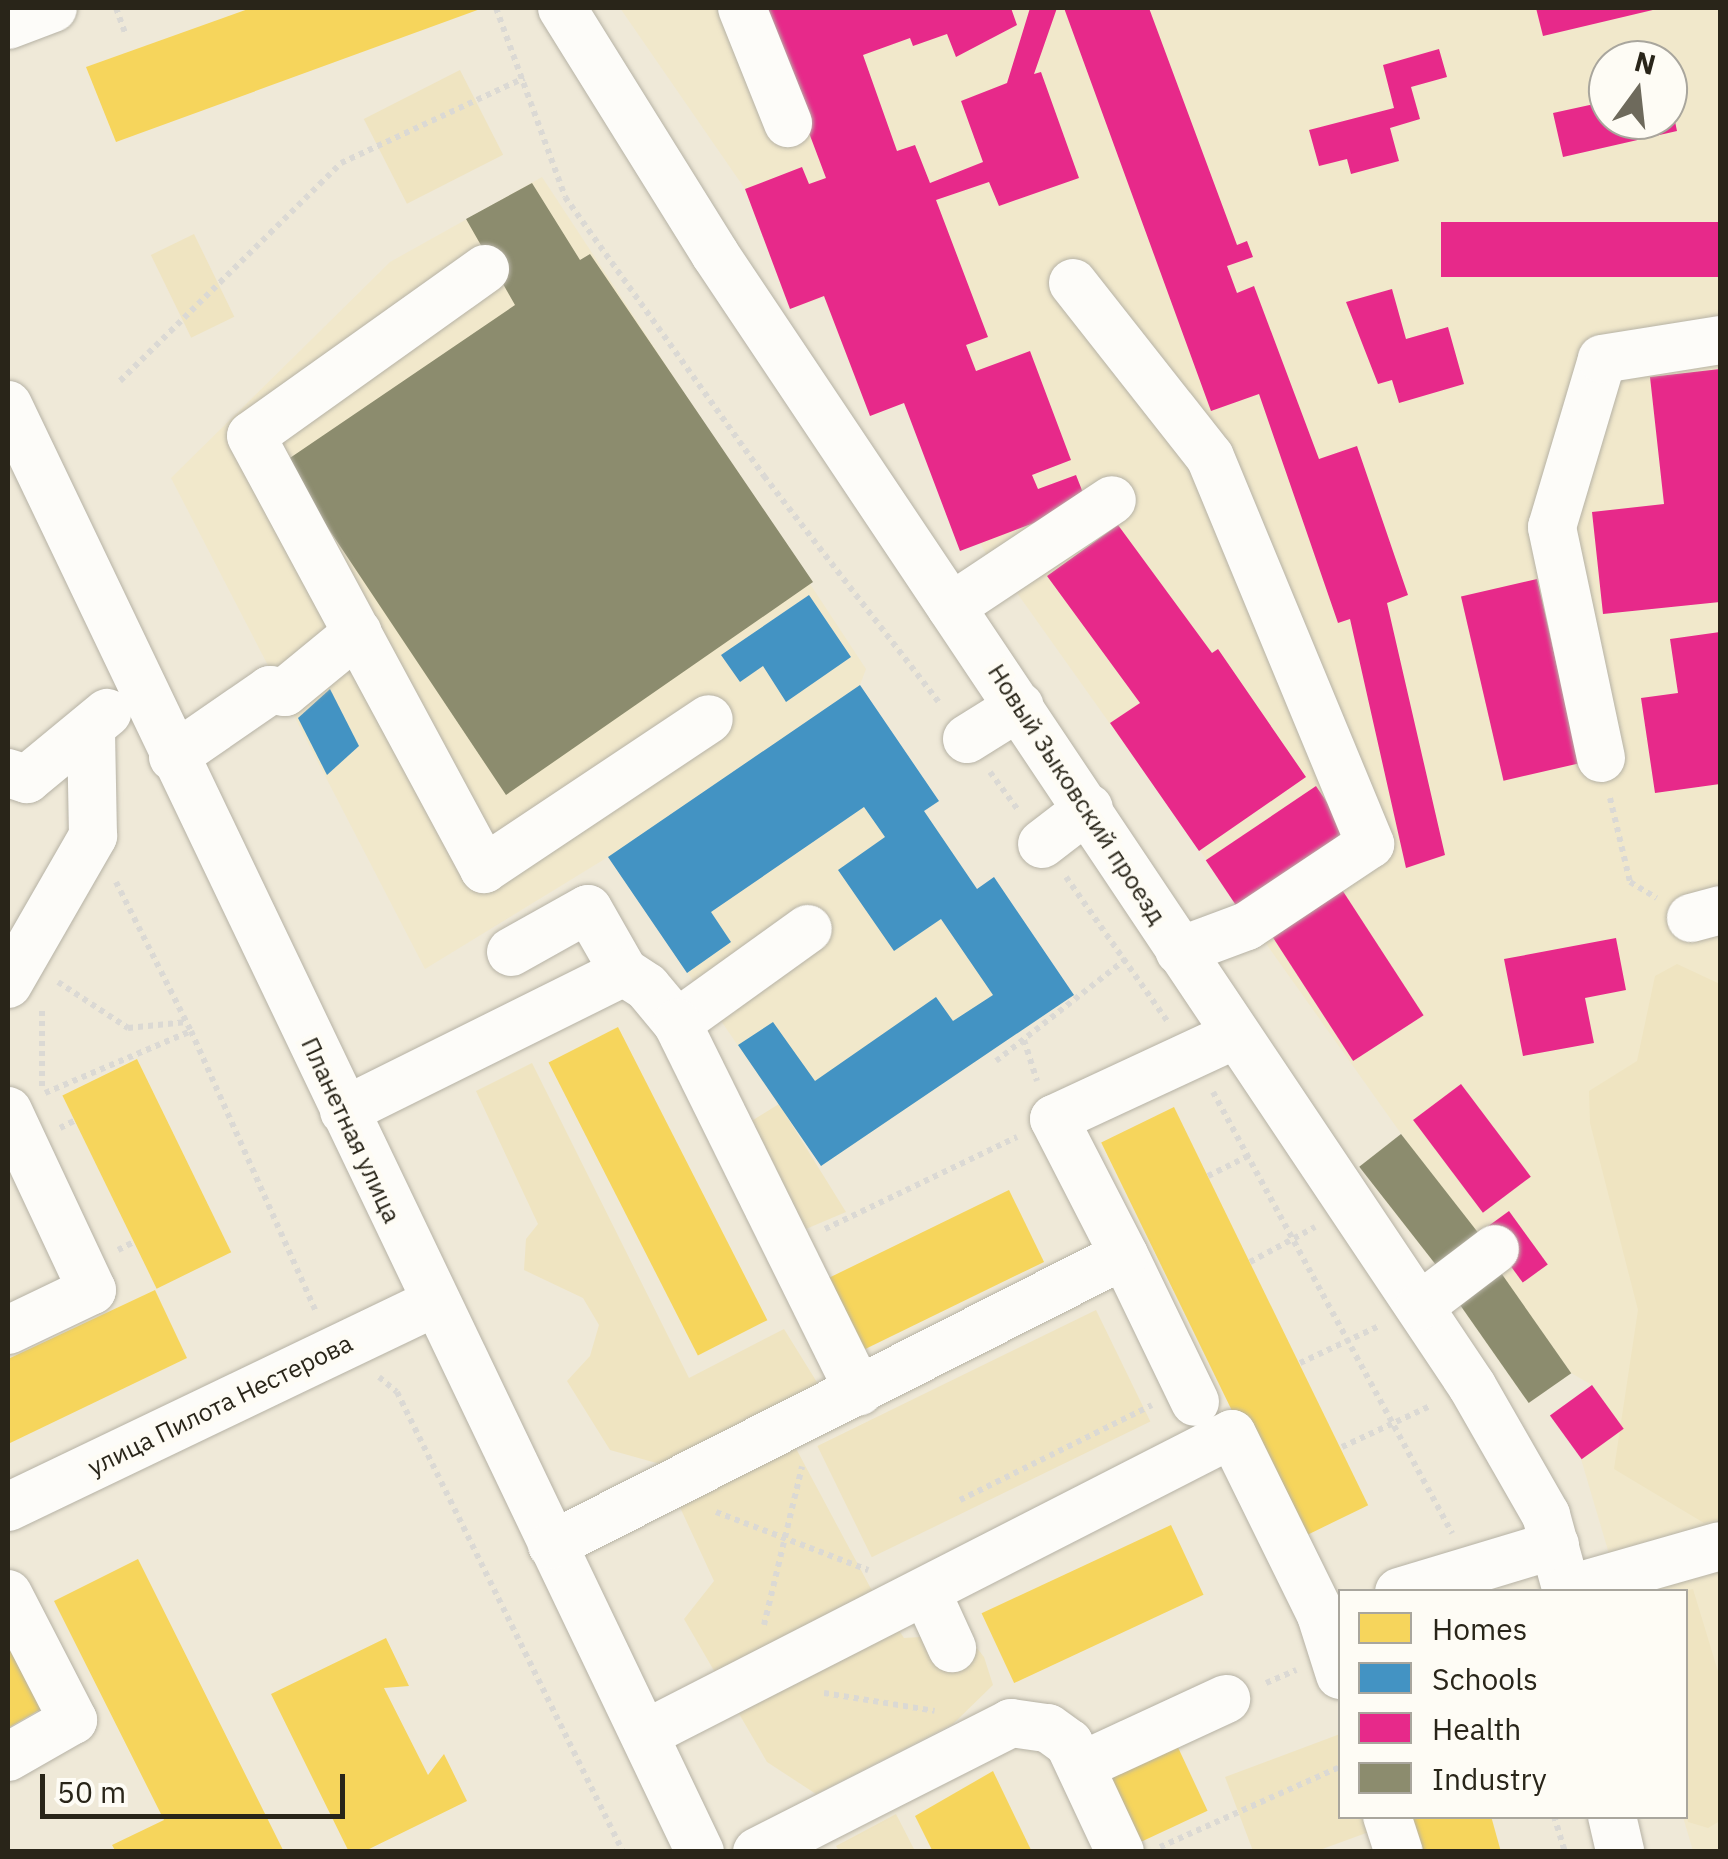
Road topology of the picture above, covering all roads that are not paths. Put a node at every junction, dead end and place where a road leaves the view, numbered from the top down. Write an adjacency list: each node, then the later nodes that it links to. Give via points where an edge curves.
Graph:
1 (53, 8): 4 (street)
2 (562, 8): 11 (street, Новый Зыковский проезд, via 715,254)
3 (742, 8): 5 (street)
4 (8, 24)
5 (788, 123)
6 (484, 268): 12 (street, via 252,436)
7 (1073, 282): 24 (street, via 1210,457 1370,844 1248,926)
8 (1720, 340): 19 (street, via 1602,359 1552,527)
9 (8, 405): 13 (street, Планетная улица)
10 (1112, 500): 11 (street)
11 (951, 607): 14 (street, Новый Зыковский проезд)
12 (358, 632): 15 (street, via 484,869); 18 (street, via 286,692 270,690)
13 (137, 682): 16 (street); 18 (street, Планетная улица)
14 (1020, 706): 17 (street); 21 (street, Новый Зыковский проезд)
15 (709, 720)
16 (91, 729): 20 (street, via 27,779); 27 (street, via 93,836)
17 (967, 739)
18 (173, 757): 31 (street, Планетная улица)
19 (1600, 758)
20 (8, 774)
21 (1088, 808): 22 (street); 24 (street, Новый Зыковский проезд)
22 (1042, 844)
23 (808, 929): 28 (street)
24 (1180, 951): 29 (street, Новый Зыковский проезд)
25 (511, 952): 26 (street, via 588,909)
26 (624, 972): 28 (street, via 648,987); 31 (street)
27 (19, 978)
28 (677, 1024): 37 (street)
29 (1235, 1035): 33 (street, via 1054,1119); 35 (street, Новый Зыковский проезд)
30 (25, 1102): 36 (street, via 92,1290)
31 (344, 1112): 34 (street, Планетная улица)
32 (1495, 1249): 35 (street)
33 (1124, 1255): 37 (street); 38 (street)
34 (433, 1303): 39 (street, улица Пилота Нестерова); 40 (street, Планетная улица)
35 (1420, 1306): 42 (street, Новый Зыковский проезд, via 1532,1486)
36 (8, 1330)
37 (859, 1392): 40 (street)
38 (1192, 1394)
39 (8, 1507)
40 (552, 1545): 50 (street, Планетная улица)
41 (1720, 1546): 42 (street)
42 (1563, 1575): 43 (street)
43 (1473, 1581): 44 (street)
44 (1419, 1589)
45 (926, 1591): 47 (street, via 1232,1434); 48 (street); 50 (street)
46 (8, 1594): 51 (street, via 73,1720)
47 (1334, 1638)
48 (952, 1648)
49 (1226, 1698): 52 (street)
50 (645, 1734): 55 (street, Планетная улица)
51 (8, 1757)
52 (1081, 1766): 56 (street, via 1069,1743 1048,1728 1011,1723); 57 (street)
53 (1388, 1819): 58 (street)
54 (1613, 1819): 59 (street)
55 (700, 1852)
56 (758, 1852)
57 (1120, 1852)
58 (1399, 1852)
59 (1620, 1852)

